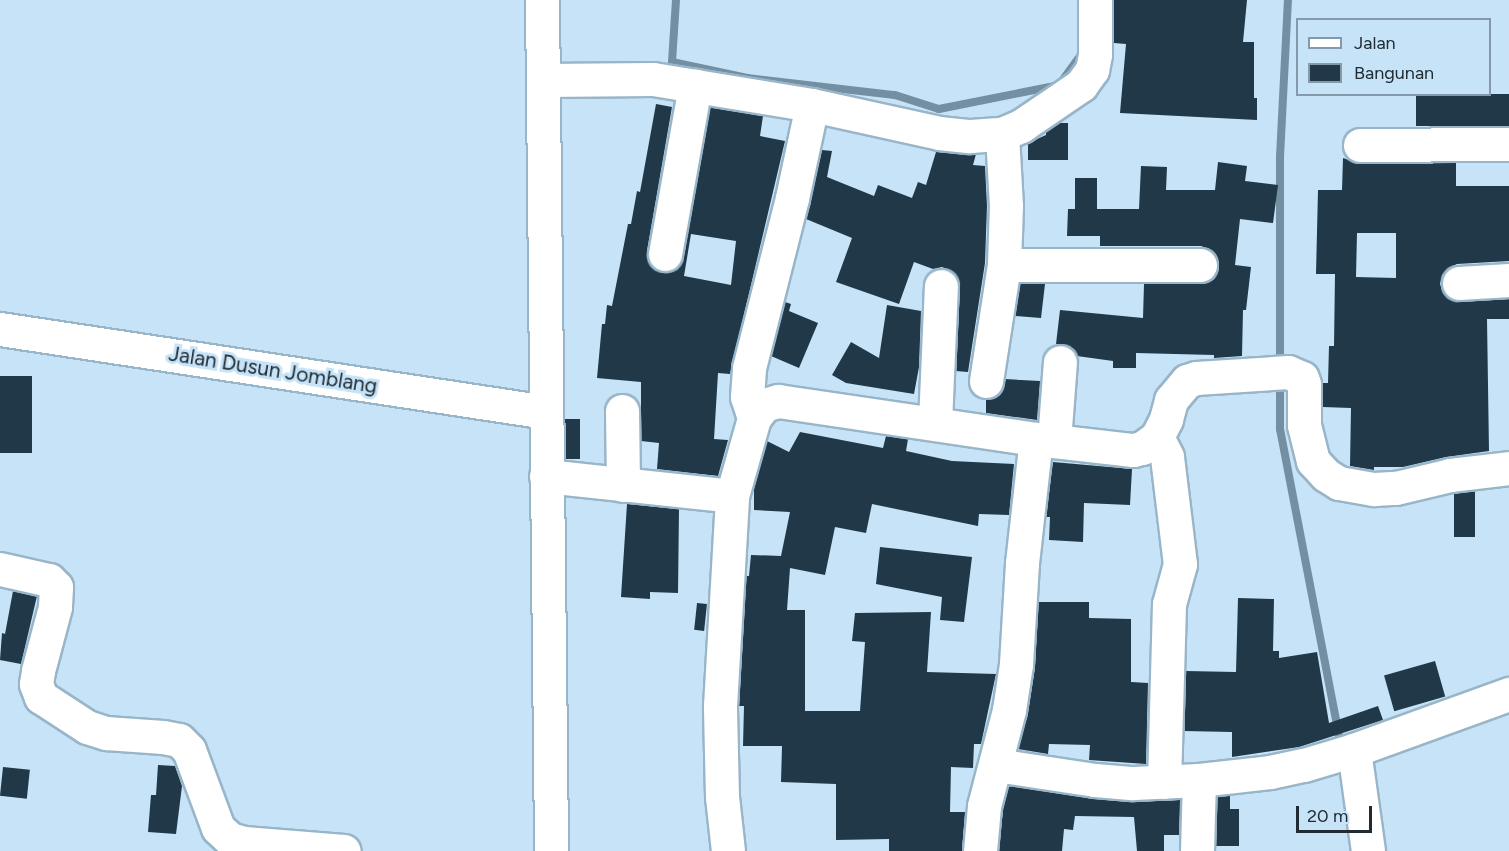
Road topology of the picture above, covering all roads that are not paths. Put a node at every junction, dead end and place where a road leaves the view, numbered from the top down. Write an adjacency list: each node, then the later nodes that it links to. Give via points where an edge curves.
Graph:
1 (542, 0): 3 (street)
2 (1095, 0): 6 (street, via 1092,70 1081,84 1021,126)
3 (543, 80): 4 (street, via 624,78); 19 (street)
4 (695, 86): 5 (street); 9 (street)
5 (812, 105): 6 (street, via 939,133); 20 (street, via 749,368 747,397)
6 (1002, 134): 10 (street)
7 (1509, 144): 8 (street)
8 (1360, 145)
9 (665, 254)
10 (1004, 265): 11 (street); 17 (street)
11 (1200, 265)
12 (1509, 280): 13 (street)
13 (1459, 283)
14 (941, 286): 21 (street)
15 (0, 329): 19 (street, Jalan Dusun Jomblang)
16 (1060, 362): 23 (street)
17 (986, 381)
18 (622, 411): 26 (street)
19 (546, 412): 25 (street)
20 (754, 418): 21 (street, via 764,405 778,401); 27 (street)
21 (935, 422): 23 (street)
22 (1157, 437): 23 (street, via 1149,445 1133,450); 24 (street, via 1172,400 1187,381 1278,373 1302,378 1304,425 1313,461 1339,483 1396,488 1450,475); 33 (street, via 1167,457 1180,564 1168,604)
23 (1045, 440): 31 (street, via 1022,563 1016,664)
24 (1509, 468)
25 (546, 476): 26 (street); 35 (street)
26 (624, 485): 27 (street)
27 (732, 496): 36 (street, via 720,706 722,797)
28 (0, 569): 34 (street, via 49,580 56,587 55,607 36,684 41,697 87,727 106,733 179,741 189,750 218,828 230,839)
29 (1509, 694): 30 (street)
30 (1354, 750): 32 (street, via 1304,765); 39 (street)
31 (996, 765): 33 (street, via 1095,780); 37 (street, via 984,806)
32 (1199, 780): 33 (street); 38 (street)
33 (1164, 782)
34 (344, 851)
35 (551, 851)
36 (728, 851)
37 (980, 851)
38 (1197, 851)
39 (1368, 851)

